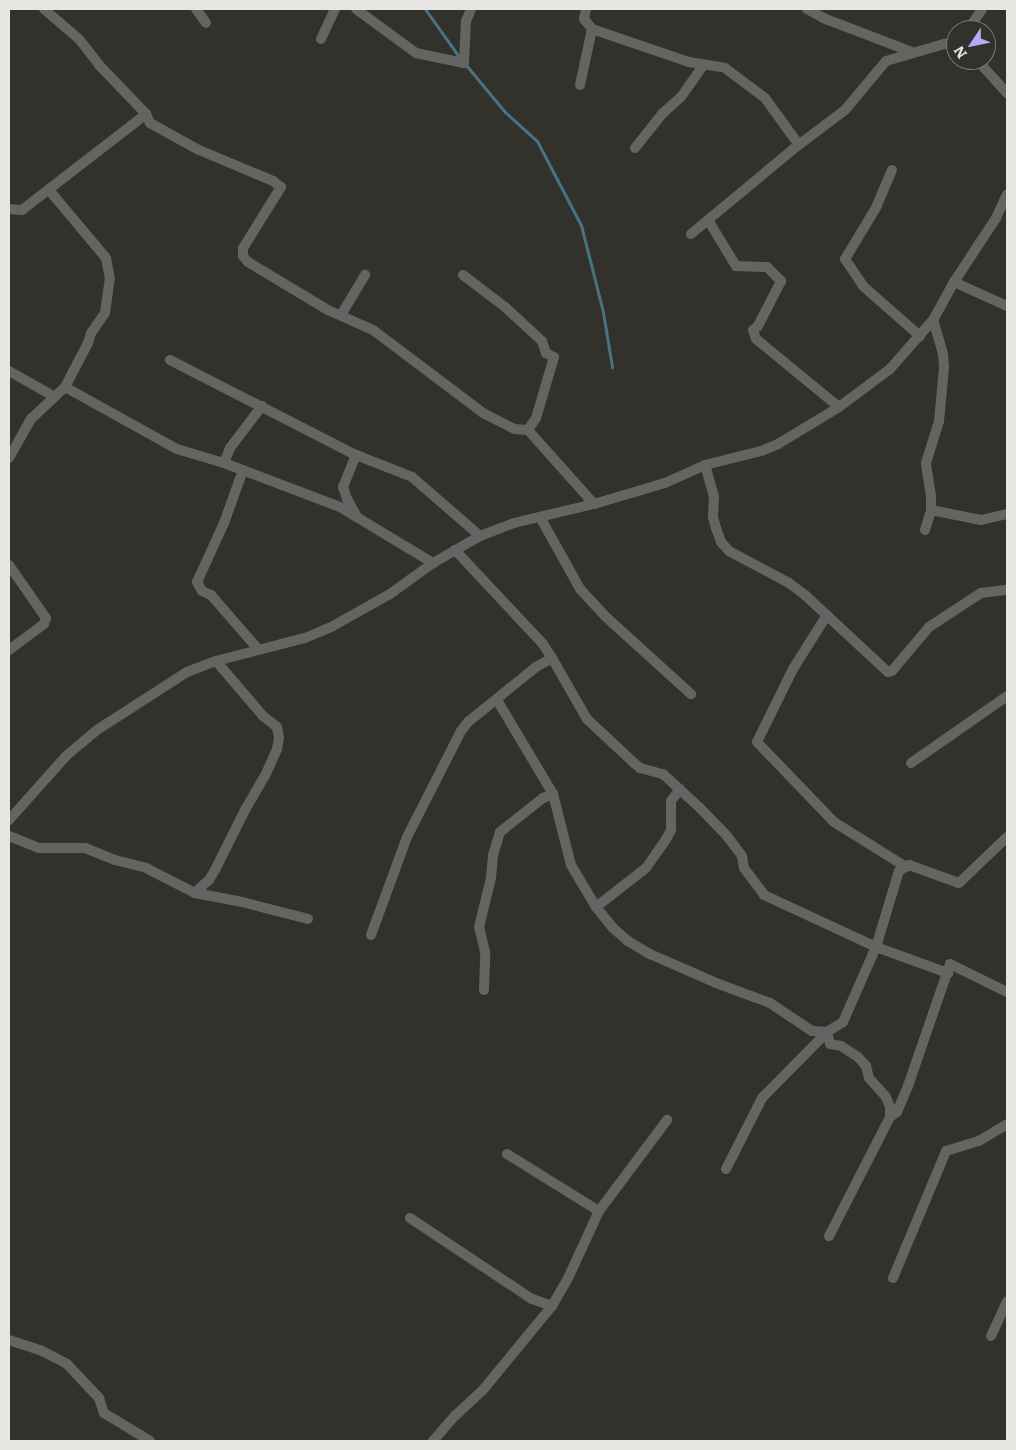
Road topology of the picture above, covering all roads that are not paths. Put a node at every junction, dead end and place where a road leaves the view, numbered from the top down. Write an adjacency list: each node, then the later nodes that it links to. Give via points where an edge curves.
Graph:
1 (44, 9): 19 (street, via 79,39)
2 (196, 9): 10 (street)
3 (335, 9): 12 (street)
4 (356, 9): 5 (street, via 416,53 464,63 466,21)
5 (471, 9)
6 (586, 9): 11 (street, via 584,19)
7 (807, 9): 14 (street)
8 (982, 9): 9 (street)
9 (975, 20)
10 (206, 23)
11 (592, 29): 15 (street); 17 (street)
12 (321, 39)
13 (946, 44): 14 (street)
14 (913, 52): 20 (street, via 886,61 845,110)
15 (703, 65): 20 (street, via 725,68 765,98); 21 (street, via 681,97 662,114)
16 (985, 70): 18 (street)
17 (580, 85)
18 (1007, 93)
19 (146, 114): 23 (street); 32 (street, via 150,123 199,150 281,187 243,248 243,256 286,285)
20 (799, 145): 26 (street)
21 (636, 148)
22 (892, 170): 34 (street, via 877,206 845,259 863,286)
23 (49, 190): 25 (street, via 22,210); 37 (street, via 106,258 110,272 105,313 91,333)
24 (1007, 194): 30 (street, via 996,218)
25 (9, 209)
26 (708, 220): 27 (street); 40 (street, via 736,266 767,266 781,281 753,330 756,339)
27 (691, 234)
28 (365, 275): 32 (street)
29 (463, 275): 41 (street, via 505,307 542,341 546,353 554,357 536,418)
30 (954, 282): 31 (street); 33 (street)
31 (1007, 306)
32 (341, 315): 41 (street, via 380,334 483,413 514,429)
33 (933, 320): 34 (street); 48 (street, via 944,367 939,421 926,463)
34 (920, 336): 40 (street, via 890,369)
35 (170, 360): 39 (street)
36 (9, 371): 38 (street)
37 (65, 387): 38 (street); 44 (street, via 177,450)
38 (52, 396): 43 (street, via 31,419)
39 (262, 406): 42 (street); 44 (street, via 230,448)
40 (839, 407): 45 (street, via 778,444)
41 (528, 430): 47 (street)
42 (356, 455): 50 (street, via 343,487); 53 (street, via 412,477)
43 (9, 458)
44 (224, 463): 46 (street)
45 (705, 466): 47 (street, via 665,483); 58 (street, via 714,496 713,517 721,542 729,551 789,583)
46 (243, 470): 50 (street); 59 (street, via 224,523 197,582)
47 (594, 504): 51 (street)
48 (930, 510): 49 (street, via 981,520); 52 (street)
49 (1007, 514)
50 (356, 515): 55 (street)
51 (540, 517): 53 (street); 63 (street, via 580,589)
52 (925, 530)
53 (480, 536): 54 (street)
54 (455, 550): 55 (street); 61 (street, via 544,644)
55 (433, 563): 59 (street, via 390,594 333,626 305,638)
56 (9, 565): 60 (street, via 46,618 44,624)
57 (1007, 590): 58 (street, via 974,596 928,628 888,672)
58 (827, 614): 72 (street, via 793,669 757,742 834,822)
59 (258, 649): 62 (street)
60 (9, 650)
61 (552, 658): 65 (street); 67 (street, via 587,719 640,768 663,774)
62 (216, 660): 69 (street, via 187,672 96,730 66,756); 73 (street, via 263,716 277,727 279,738 266,776 215,870)
63 (691, 694)
64 (1007, 696): 66 (street)
65 (497, 700): 68 (street); 76 (street, via 460,731 407,837)
66 (911, 763)
67 (680, 789): 74 (street, via 671,801 671,830 665,842 646,868); 77 (street, via 727,836 742,856 744,868 764,895)
68 (553, 794): 74 (street, via 571,865); 79 (street, via 543,798 500,832 478,927 485,952)
69 (9, 820)
70 (9, 836): 73 (street, via 39,848 85,848 146,868)
71 (1007, 837): 72 (street, via 959,883)
72 (906, 867): 77 (street, via 896,877)
73 (194, 893): 75 (street)
74 (596, 907): 81 (street, via 613,928 650,954 770,1003 812,1031)
75 (308, 919)
76 (371, 935)
77 (876, 947): 78 (street); 81 (street, via 842,1022)
78 (948, 973): 80 (street, via 950,964); 82 (street, via 908,1086 897,1112)
79 (484, 990)
80 (1007, 992)
81 (827, 1032): 82 (street, via 830,1044 852,1052 866,1066 869,1078 886,1097); 86 (street, via 762,1098)
82 (890, 1117): 89 (street)
83 (667, 1120): 87 (street)
84 (1007, 1124): 90 (street, via 979,1141 946,1151)
85 (508, 1154): 87 (street)
86 (726, 1169)
87 (599, 1211): 92 (street)
88 (410, 1218): 92 (street, via 532,1299)
89 (829, 1236)
90 (893, 1278)
91 (1007, 1302): 93 (street)
92 (552, 1306): 96 (street, via 482,1391)
93 (991, 1336)
94 (9, 1340): 95 (street, via 40,1350 67,1364 100,1398 104,1413)
95 (150, 1441)
96 (434, 1441)

